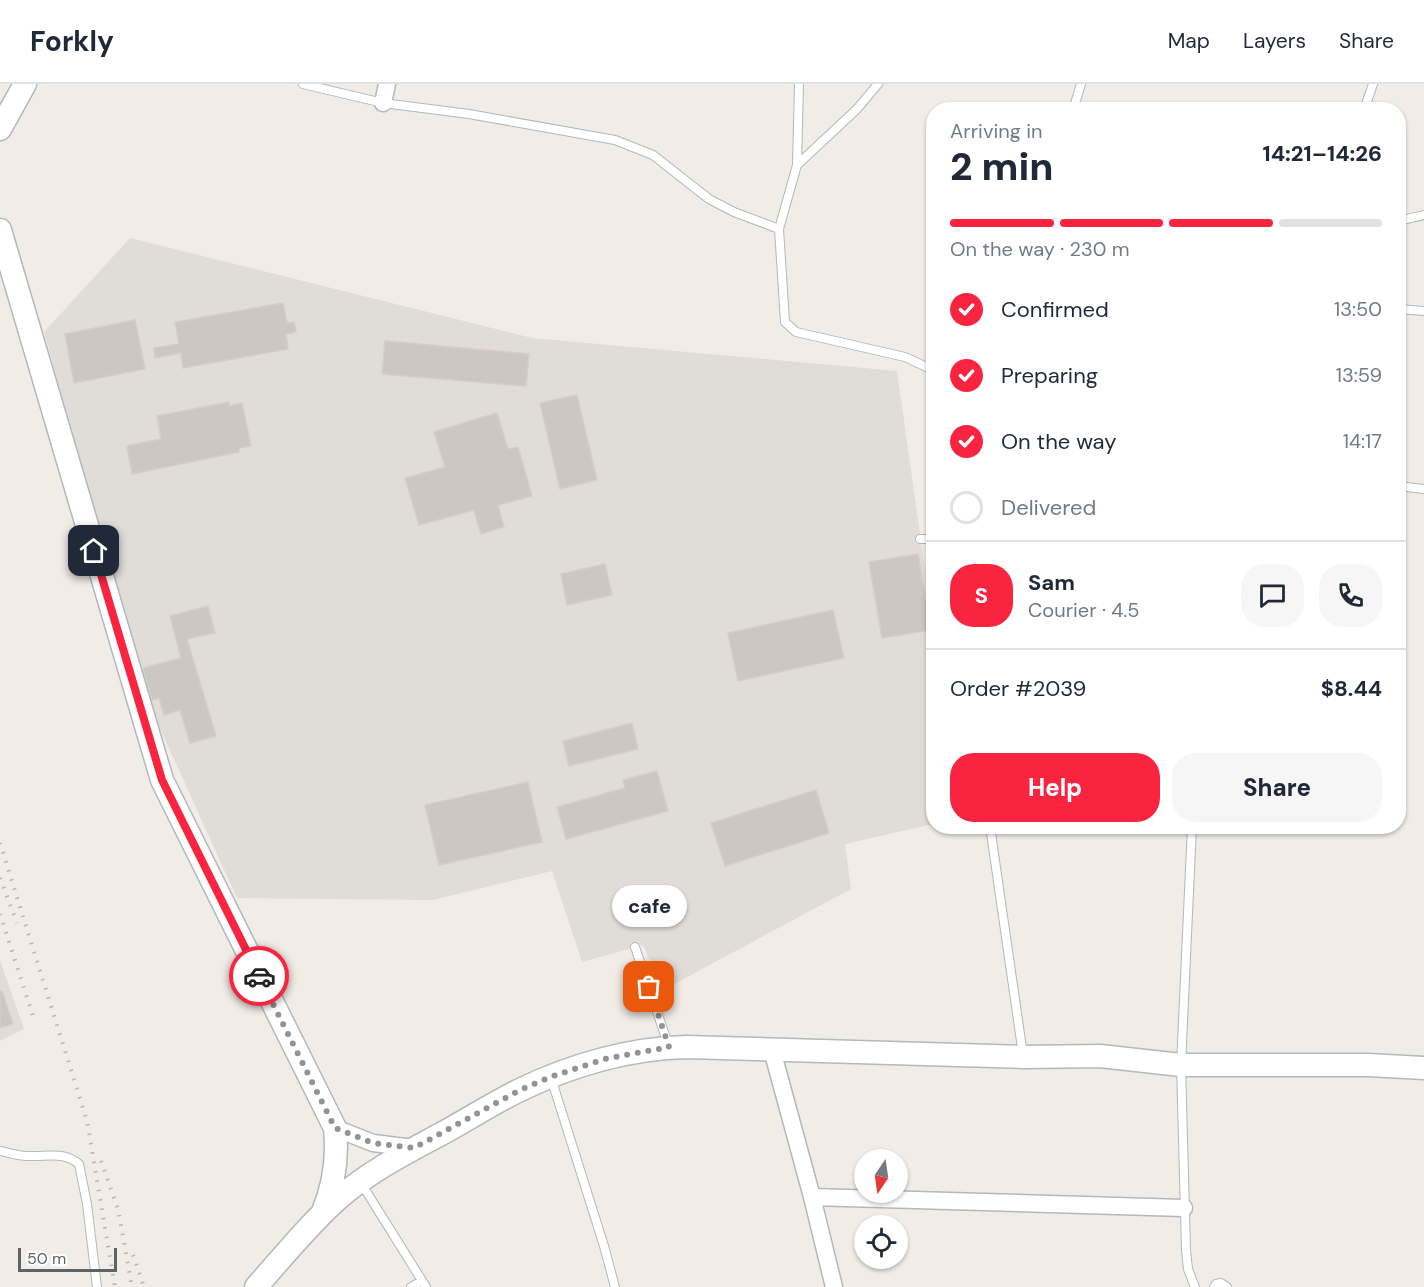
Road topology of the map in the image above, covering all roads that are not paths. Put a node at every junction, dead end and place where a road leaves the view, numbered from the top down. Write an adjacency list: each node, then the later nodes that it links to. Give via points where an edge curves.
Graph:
1 (25, 84): 11 (main road)
2 (303, 84): 10 (lane)
3 (387, 84): 10 (street)
4 (799, 84): 12 (lane)
5 (878, 84): 12 (lane)
6 (1082, 84): 8 (lane)
7 (1373, 84): 9 (lane)
8 (1075, 102)
9 (1367, 102)
10 (383, 103): 15 (lane, via 615,140 653,155 709,199)
11 (0, 129)
12 (796, 165): 15 (lane)
13 (1424, 215): 14 (lane)
14 (1406, 219)
15 (779, 229): 19 (lane, via 785,322 796,332 905,357)
16 (0, 230): 33 (main road, via 162,780)
17 (1406, 310): 18 (lane)
18 (1424, 311)
19 (926, 367)
20 (1406, 487): 21 (lane)
21 (1424, 489)
22 (920, 539): 23 (lane)
23 (926, 539)
24 (991, 834): 29 (lane)
25 (1192, 834): 30 (lane)
26 (636, 947): 27 (lane)
27 (669, 1047): 28 (main road); 32 (main road, via 605,1059)
28 (772, 1050): 29 (main road); 37 (street)
29 (1023, 1057): 30 (main road, via 1100,1056)
30 (1181, 1065): 31 (main road); 38 (lane)
31 (1424, 1068)
32 (550, 1077): 34 (main road); 44 (lane)
33 (335, 1128): 34 (street, via 373,1143); 39 (main road, via 336,1159)
34 (414, 1148): 36 (main road)
35 (0, 1151): 41 (lane, via 31,1157 69,1156 79,1164)
36 (360, 1182): 39 (main road); 40 (lane)
37 (812, 1197): 38 (street); 45 (street)
38 (1184, 1208): 46 (lane, via 1188,1269)
39 (322, 1213): 42 (main road)
40 (424, 1284): 43 (lane)
41 (97, 1287)
42 (256, 1287)
43 (411, 1287)
44 (615, 1287)
45 (834, 1287)
46 (1195, 1287)
47 (1214, 1287): 48 (lane, via 1221,1283)
48 (1227, 1287)

